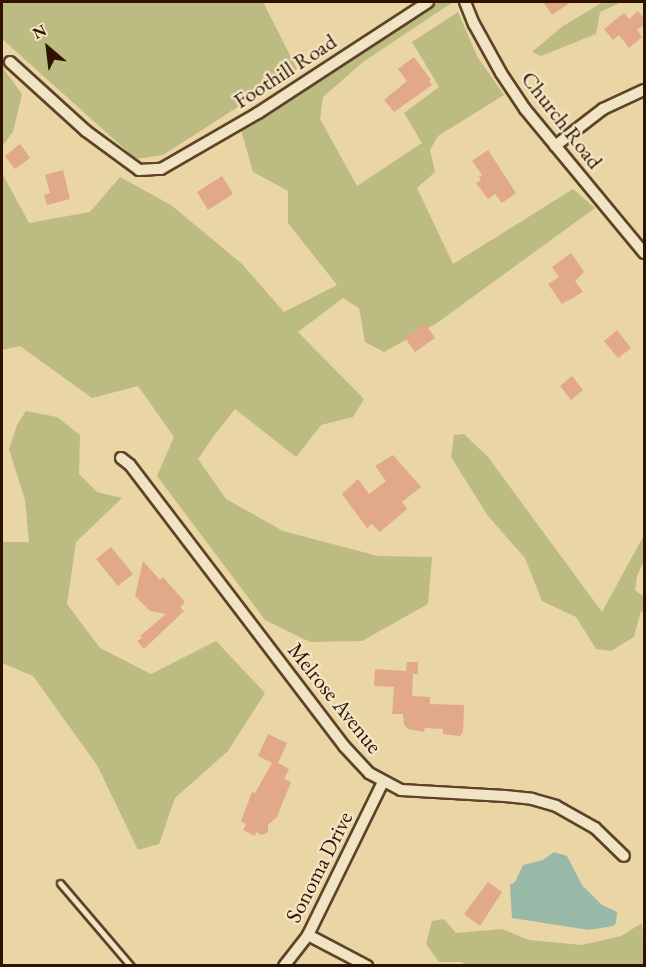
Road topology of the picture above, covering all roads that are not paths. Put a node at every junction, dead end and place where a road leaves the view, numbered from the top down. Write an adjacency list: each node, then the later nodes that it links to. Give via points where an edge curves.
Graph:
1 (428, 2): 3 (street, Foothill Road, via 258,113 161,169 139,171 86,131)
2 (465, 2): 5 (street, Church Road, via 501,73)
3 (10, 62)
4 (645, 90): 5 (street, via 603,109)
5 (555, 146): 6 (street, Church Road)
6 (645, 253)
7 (121, 458): 8 (street, Melrose Avenue, via 344,746)
8 (383, 783): 9 (street, Melrose Avenue, via 401,790 505,796 556,806 595,828); 11 (street, Sonoma Drive)
9 (624, 856)
10 (60, 883): 12 (lane)
11 (308, 935): 13 (street, Sonoma Drive); 14 (street)
12 (131, 966)
13 (284, 966)
14 (367, 966)

